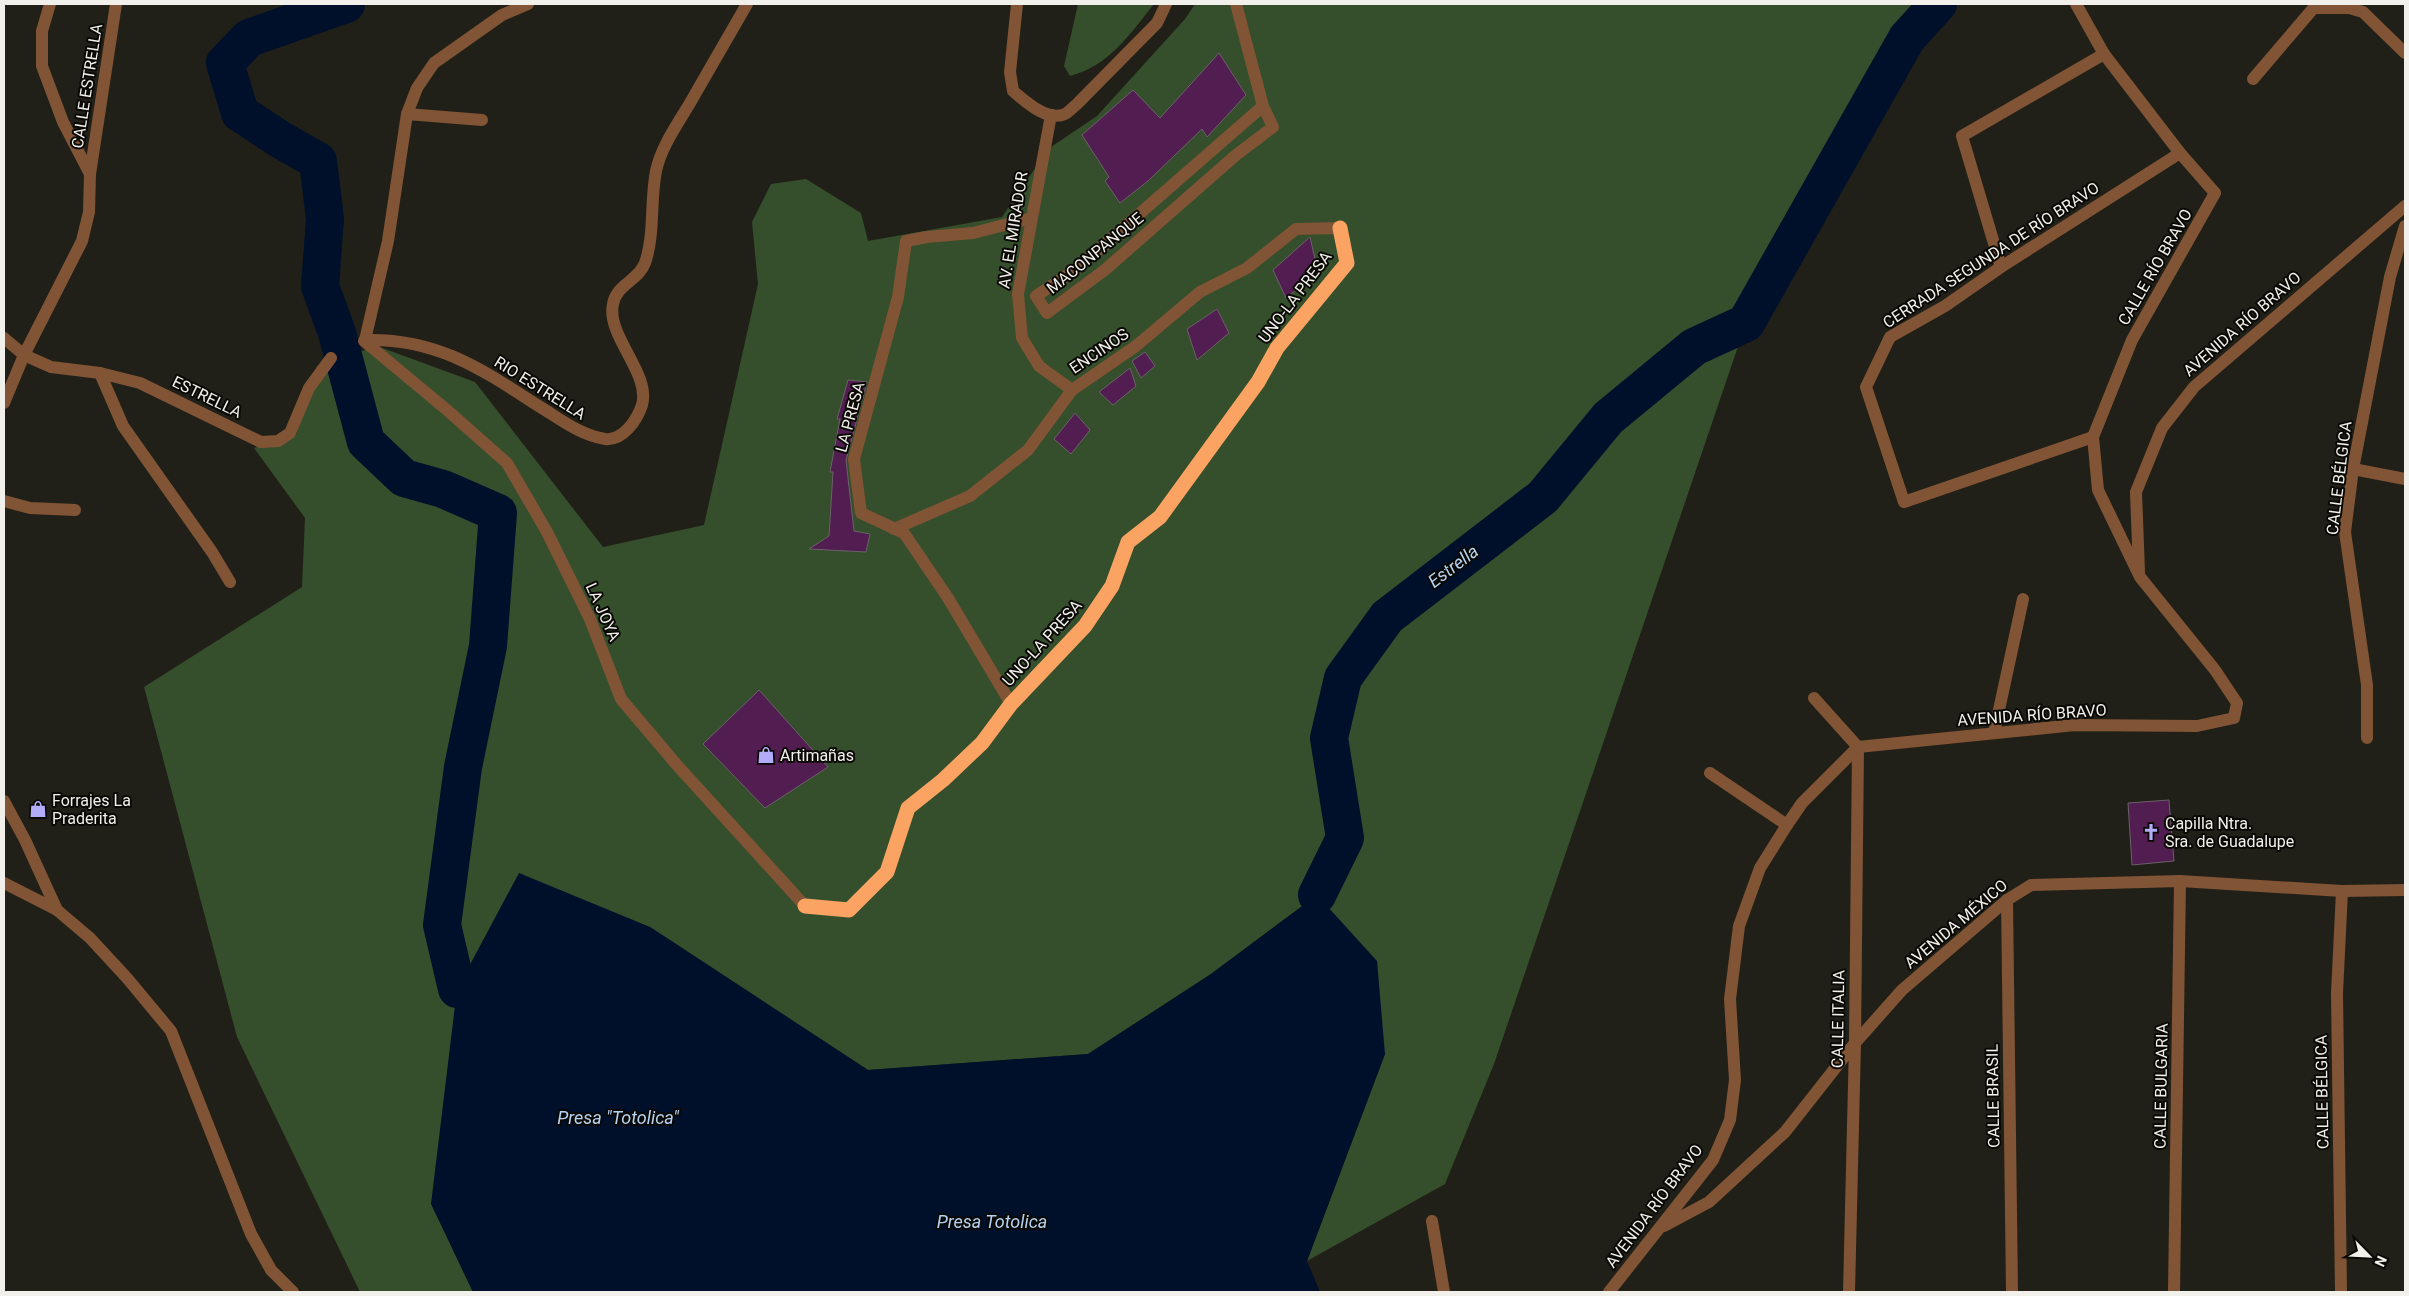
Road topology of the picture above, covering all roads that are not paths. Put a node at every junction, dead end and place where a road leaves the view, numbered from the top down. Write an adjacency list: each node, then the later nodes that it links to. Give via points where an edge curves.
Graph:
1 (50, 4): 18 (street, via 42,32 42,66 63,122)
2 (116, 4): 18 (street, CALLE ESTRELLA)
3 (528, 4): 14 (street, via 502,16 434,63 417,88)
4 (747, 4): 25 (street, RIO ESTRELLA, via 666,144 656,171 645,264 636,277 621,289 612,304 615,325 641,384 642,404 626,432 607,439 582,433 488,374 437,349 390,339)
5 (1017, 4): 15 (street, via 1010,72 1013,91 1028,104)
6 (1166, 4): 15 (street, via 1157,23 1098,83 1064,114)
7 (1236, 4): 13 (street)
8 (2076, 4): 11 (street, CALLE RÍO BRAVO)
9 (2315, 6): 10 (street, via 2363,12); 12 (street)
10 (2405, 53)
11 (2104, 54): 17 (street, CALLE RÍO BRAVO); 23 (street, via 1962,136)
12 (2253, 79)
13 (1262, 106): 13 (street, MACONPANQUE, via 1273,127 1236,155 1106,269 1047,313 1036,296 1075,270)
14 (408, 114): 16 (street); 25 (street, via 388,241)
15 (1051, 115): 20 (street, AV. EL MIRADOR)
16 (482, 120)
17 (2180, 153): 23 (street, CERRADA SEGUNDA DE RÍO BRAVO); 31 (street, CALLE RÍO BRAVO, via 2215,193 2132,340)
18 (90, 174): 26 (street, CALLE ESTRELLA, via 89,212 82,241)
19 (2405, 206): 37 (street, AVENIDA RÍO BRAVO, via 2194,387 2162,428 2136,492)
20 (1032, 218): 29 (street, AV. EL MIRADOR, via 1018,294 1022,338 1039,366); 36 (street, LA PRESA, via 973,233 906,241 898,297 854,459 861,513)
21 (2405, 226): 32 (street, CALLE BÉLGICA, via 2390,277)
22 (1340, 228): 29 (street, ENCINOS, via 1296,229 1247,268 1200,292 1136,346); 41 (highway, UNO-LA PRESA, via 1347,263 1277,348 1258,382 1160,518 1128,542 1112,586 1085,626)
23 (2001, 267): 31 (street, CERRADA SEGUNDA DE RÍO BRAVO, via 1945,306 1890,336 1866,387 1904,502)
24 (4, 338): 26 (street, ESTRELLA)
25 (364, 341): 53 (street, LA JOYA, via 507,463 547,532 585,610 621,699)
26 (24, 355): 28 (street, ESTRELLA, via 51,367); 30 (street, CALLE ESTRELLA)
27 (331, 358): 28 (street, ESTRELLA, via 309,388 290,432 278,441 261,442 140,383)
28 (100, 373): 38 (street, via 123,426)
29 (1072, 390): 36 (street, ENCINOS, via 1028,450 970,496)
30 (4, 403)
31 (2093, 437): 37 (street, CALLE RÍO BRAVO, via 2098,490)
32 (2353, 469): 33 (street); 43 (street, CALLE BÉLGICA, via 2345,532 2367,686)
33 (2405, 479)
34 (4, 501): 35 (street, via 30,508)
35 (75, 510)
36 (894, 529): 41 (street, LA PRESA, via 904,533 948,598)
37 (2140, 577): 42 (street, AVENIDA RÍO BRAVO, via 2232,695 2237,703 2234,718 2196,726 2075,725)
38 (230, 582)
39 (2022, 599): 42 (street)
40 (1814, 698): 44 (street)
41 (1011, 704): 53 (highway, UNO-LA PRESA, via 982,743 908,808 887,872 848,910)
42 (1994, 733): 44 (street, AVENIDA RÍO BRAVO)
43 (2367, 738)
44 (1858, 747): 47 (street, AVENIDA RÍO BRAVO, via 1802,803); 55 (street, CALLE ITALIA)
45 (1710, 774): 47 (street)
46 (4, 801): 54 (street, via 26,840)
47 (1786, 825): 57 (street, AVENIDA RÍO BRAVO, via 1760,868 1739,926 1730,999 1735,1080 1730,1120 1713,1160)
48 (2180, 881): 51 (street, AVENIDA MÉXICO); 52 (street, AVENIDA MÉXICO, via 2031,885); 63 (street, CALLE BULGARIA)
49 (4, 883): 54 (street)
50 (2405, 890): 51 (street, AVENIDA MÉXICO)
51 (2342, 891): 64 (street, CALLE BÉLGICA, via 2337,993)
52 (2007, 900): 55 (street, AVENIDA MÉXICO, via 1902,990); 62 (street, CALLE BRASIL)
53 (805, 906)
54 (57, 910): 58 (street, via 90,938 171,1031 251,1234 271,1270)
55 (1855, 1043): 57 (street, AVENIDA MÉXICO, via 1785,1132 1709,1202); 61 (street, CALLE ITALIA)
56 (1432, 1221): 59 (street)
57 (1659, 1229): 60 (street, AVENIDA RÍO BRAVO)
58 (293, 1292)
59 (1444, 1292)
60 (1609, 1292)
61 (1849, 1292)
62 (2012, 1292)
63 (2174, 1292)
64 (2341, 1292)

